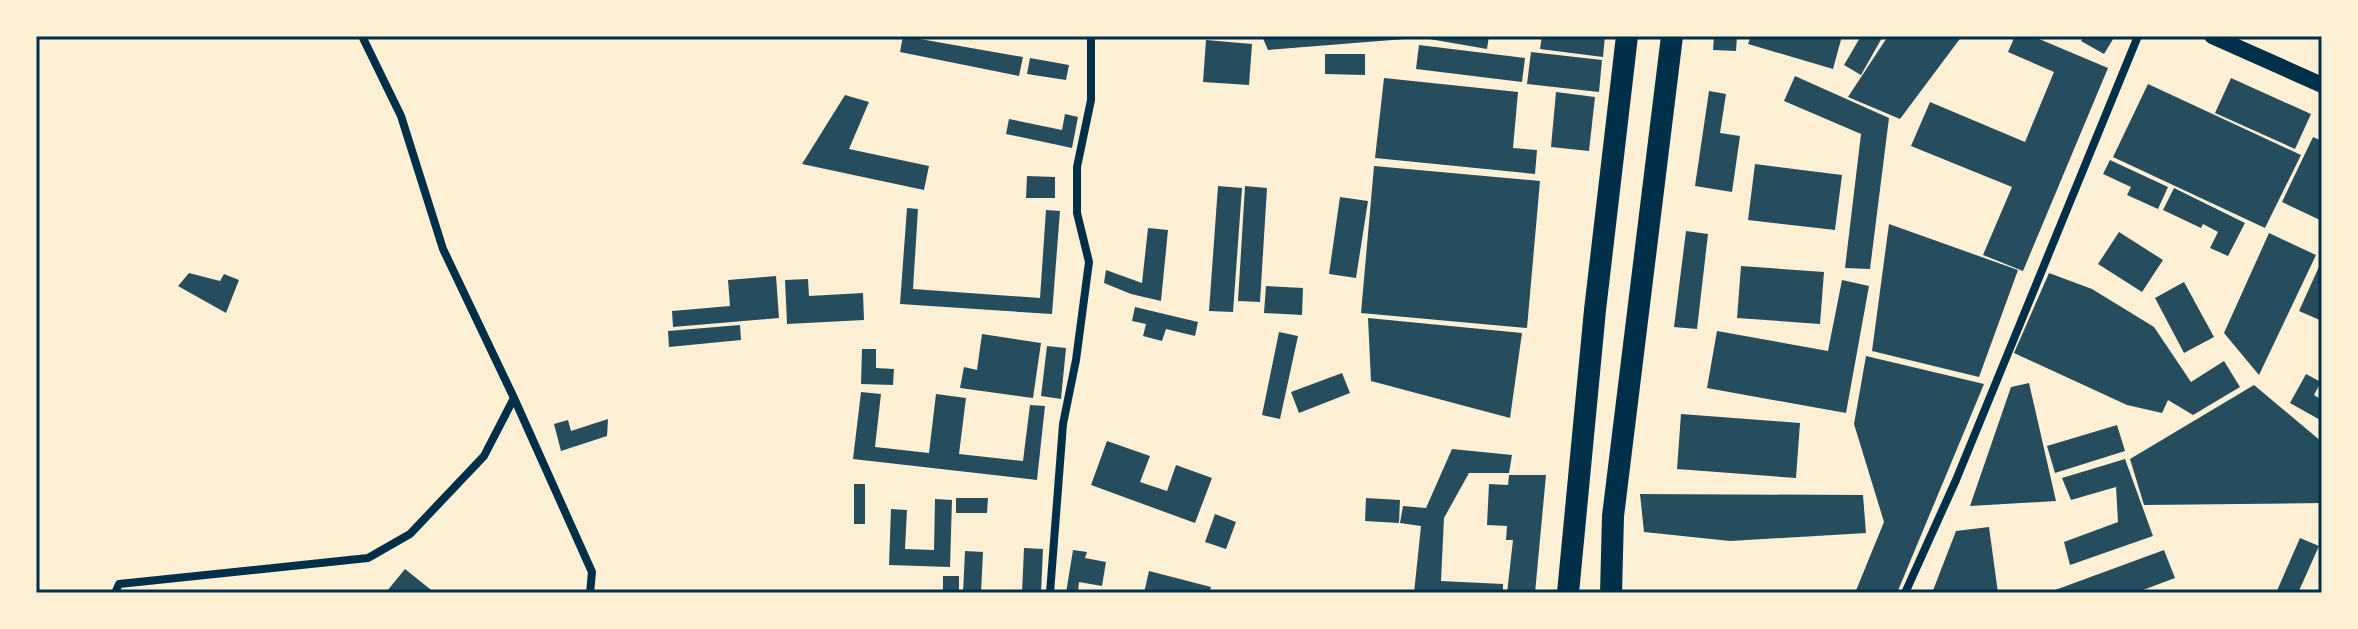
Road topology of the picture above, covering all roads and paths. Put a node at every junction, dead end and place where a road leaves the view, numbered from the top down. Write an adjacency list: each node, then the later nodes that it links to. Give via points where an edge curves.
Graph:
1 (362, 36): 8 (street, via 401,116 443,249)
2 (1091, 36): 11 (street, via 1091,100 1077,167 1077,213 1089,262 1063,424)
3 (1627, 36): 12 (highway)
4 (1672, 36): 13 (highway, via 1613,516)
5 (2138, 36): 14 (street)
6 (2212, 36): 7 (main road)
7 (2322, 85)
8 (514, 398): 9 (street, via 484,456 410,534 368,558 119,584); 10 (street, via 592,572)
9 (115, 593)
10 (590, 593)
11 (1050, 593)
12 (1568, 593)
13 (1611, 593)
14 (1905, 593)

